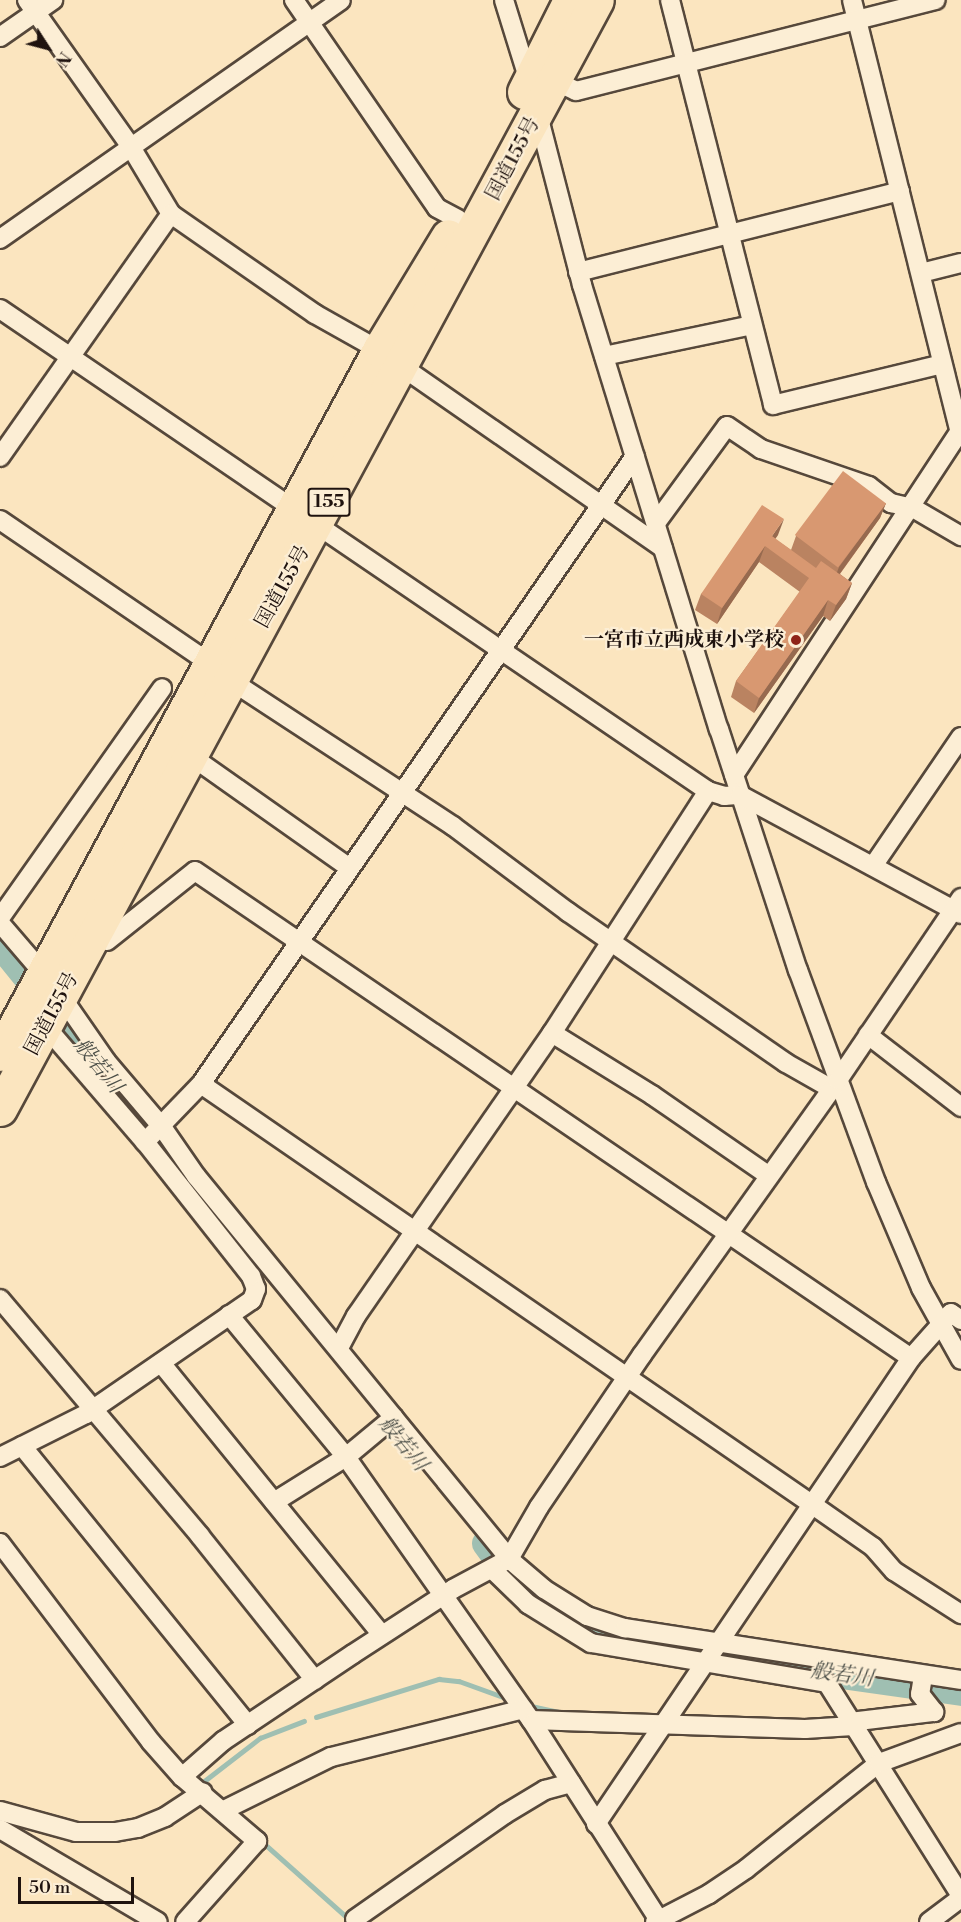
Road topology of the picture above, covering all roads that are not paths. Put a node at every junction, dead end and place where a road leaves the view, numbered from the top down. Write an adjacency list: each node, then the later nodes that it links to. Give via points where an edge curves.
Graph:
1 (53, 0): 10 (street)
2 (294, 0): 12 (street)
3 (341, 0): 12 (street)
4 (504, 0): 15 (street)
5 (570, 0): 15 (highway, 国道155号 / 155)
6 (597, 0): 15 (highway, 国道155号 / 155)
7 (670, 0): 14 (street)
8 (852, 0): 11 (street)
9 (936, 0): 11 (street)
10 (31, 6): 13 (street); 17 (street)
11 (856, 20): 14 (street); 18 (street)
12 (309, 23): 17 (street); 20 (street, via 437,208)
13 (0, 37)
14 (686, 63): 15 (street, via 576,91); 21 (street)
15 (542, 81): 16 (highway, 国道155号 / 155); 20 (highway, 国道155号 / 155)
16 (538, 114): 24 (street); 30 (highway, 国道155号 / 155)
17 (131, 147): 19 (street); 22 (street)
18 (900, 191): 21 (street); 25 (street)
19 (171, 214): 28 (street); 30 (street, via 315,314)
20 (458, 219): 30 (highway, 国道155号 / 155)
21 (727, 235): 24 (street); 27 (street)
22 (0, 239)
23 (961, 263): 25 (street)
24 (579, 272): 29 (street)
25 (921, 273): 31 (street)
26 (0, 309): 28 (street)
27 (752, 325): 29 (street); 31 (street, via 773,405)
28 (70, 356): 34 (street); 37 (street)
29 (604, 356): 33 (street)
30 (390, 358): 35 (street); 37 (highway, 国道155号 / 155)
31 (942, 364): 32 (street)
32 (960, 431): 36 (street)
33 (635, 456): 35 (street); 39 (street)
34 (0, 457)
35 (600, 504): 41 (street); 42 (street)
36 (913, 508): 39 (street, via 891,503 869,486 761,449 727,426); 40 (street); 47 (street)
37 (304, 518): 42 (street); 43 (highway, 国道155号 / 155)
38 (0, 520): 43 (street)
39 (656, 523): 41 (street)
40 (961, 536)
41 (663, 548): 47 (street)
42 (502, 650): 48 (street); 49 (street)
43 (221, 672): 46 (highway, 国道155号 / 155); 49 (street); 58 (highway, 国道155号 / 155)
44 (162, 688): 54 (street)
45 (959, 746): 51 (street)
46 (190, 756): 52 (street); 58 (highway, 国道155号 / 155)
47 (734, 775): 50 (street)
48 (708, 791): 50 (street); 57 (street)
49 (401, 793): 52 (street); 57 (street, via 453,826)
50 (740, 795): 51 (street); 63 (street)
51 (873, 866): 53 (street)
52 (350, 868): 55 (street)
53 (958, 907): 60 (street)
54 (0, 922): 58 (street)
55 (301, 939): 56 (street, via 195,871); 62 (street); 64 (street)
56 (108, 941)
57 (612, 942): 59 (street); 63 (street, via 786,1063)
58 (44, 1001): 61 (highway, 国道155号 / 155); 66 (highway, 国道155号 / 155); 67 (street); 67 (street, via 106,1061)
59 (552, 1033): 64 (street); 68 (street, via 652,1095)
60 (868, 1035): 63 (street); 65 (street)
61 (0, 1054)
62 (201, 1084): 67 (street); 69 (street)
63 (835, 1084): 68 (street); 74 (street, via 921,1288)
64 (516, 1086): 69 (street); 70 (street)
65 (961, 1107)
66 (0, 1109)
67 (154, 1134): 72 (street, via 251,1276 256,1289 252,1300); 75 (street, via 196,1176)
68 (768, 1175): 70 (street)
69 (414, 1231): 75 (street); 79 (street)
70 (726, 1234): 76 (street); 79 (street)
71 (0, 1299): 80 (street)
72 (229, 1316): 78 (street); 84 (street)
73 (961, 1320): 74 (street, via 951,1313)
74 (940, 1321): 76 (street); 77 (street)
75 (339, 1346): 81 (street)
76 (910, 1358): 86 (street)
77 (961, 1360)
78 (161, 1363): 80 (street); 85 (street)
79 (627, 1378): 86 (street); 88 (street)
80 (93, 1409): 82 (street); 93 (street)
81 (389, 1421): 84 (street); 88 (street)
82 (22, 1446): 83 (street); 99 (street)
83 (0, 1457)
84 (346, 1457): 85 (street); 89 (street)
85 (274, 1502): 91 (street)
86 (810, 1503): 90 (street, via 873,1547 894,1571); 92 (street)
87 (0, 1543): 102 (street)
88 (500, 1564): 89 (street); 92 (street, via 528,1605 591,1643)
89 (442, 1596): 91 (street); 96 (street)
90 (961, 1614)
91 (382, 1635): 93 (street)
92 (711, 1652): 95 (street); 97 (street); 98 (street, via 827,1683)
93 (315, 1680): 99 (street)
94 (961, 1680): 95 (street)
95 (922, 1683): 98 (street, via 934,1712)
96 (527, 1715): 97 (street); 103 (street); 105 (street, via 331,1757)
97 (663, 1724): 98 (street); 107 (street)
98 (852, 1724): 101 (street)
99 (248, 1725): 102 (street)
100 (961, 1733): 101 (street)
101 (879, 1763): 109 (street); 112 (street, via 746,1869)
102 (182, 1777): 104 (street)
103 (571, 1783): 107 (street); 110 (street, via 544,1790 505,1814)
104 (203, 1792): 105 (street); 106 (street, via 165,1817 115,1832 76,1832)
105 (224, 1810): 114 (street, via 257,1840)
106 (0, 1811)
107 (596, 1824): 112 (street)
108 (0, 1828): 113 (street)
109 (961, 1897): 111 (street)
110 (355, 1919)
111 (940, 1919)
112 (658, 1921)
113 (158, 1922)
114 (185, 1922)

